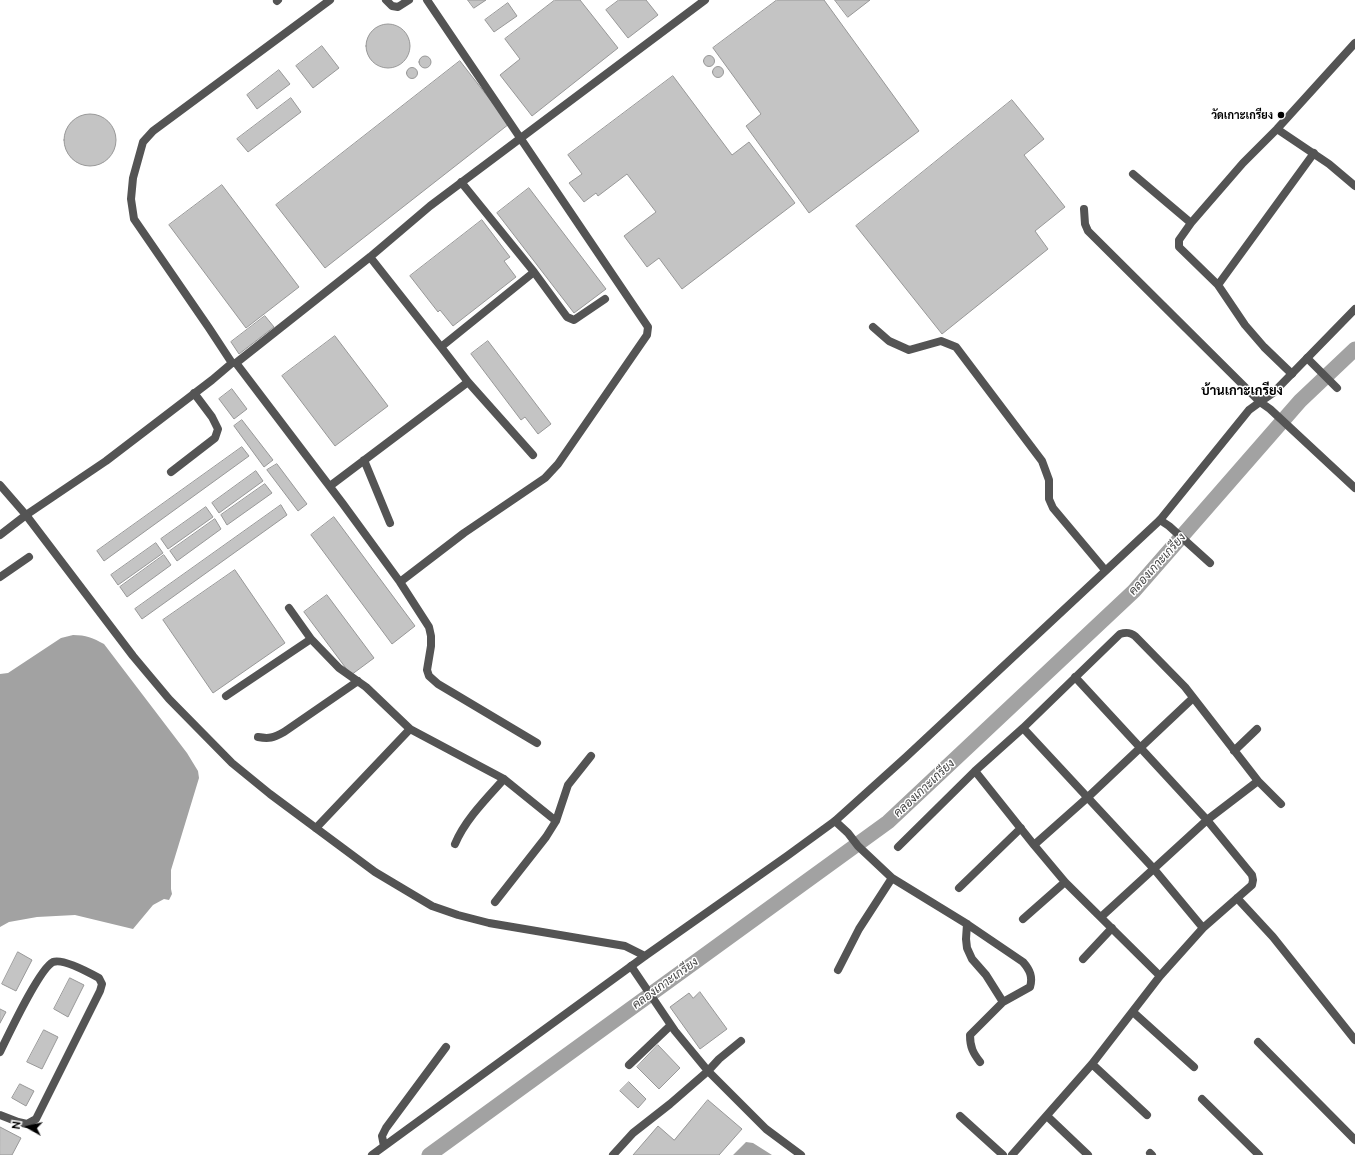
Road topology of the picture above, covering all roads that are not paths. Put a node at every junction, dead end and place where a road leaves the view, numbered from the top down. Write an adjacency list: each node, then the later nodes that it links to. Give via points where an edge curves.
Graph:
1 (330, 0): 23 (street, via 154,131 143,142 133,178 131,199 134,219)
2 (386, 0): 3 (street, via 392,6 398,7)
3 (409, 0)
4 (427, 0): 8 (street)
5 (705, 0): 8 (street)
6 (1355, 43): 7 (street)
7 (1277, 129): 9 (street); 14 (street, via 1243,163)
8 (521, 137): 11 (street); 43 (street, via 648,327 647,335 558,464 545,478 464,533)
9 (1314, 153): 12 (street); 17 (street)
10 (1133, 174): 14 (street)
11 (461, 182): 15 (street); 16 (street)
12 (1355, 186)
13 (1084, 209): 28 (street, via 1088,231)
14 (1191, 223): 17 (street, via 1179,240 1179,247)
15 (370, 256): 21 (street); 23 (street)
16 (534, 272): 18 (street, via 567,317 574,320); 21 (street)
17 (1218, 285): 24 (street, via 1245,325)
18 (605, 299)
19 (1355, 309): 22 (street)
20 (873, 327): 41 (street, via 889,341 909,350 941,341 956,348 1042,461 1049,480 1049,498 1053,508)
21 (441, 346): 25 (street)
22 (1307, 358): 24 (street); 26 (street)
23 (234, 363): 27 (street); 34 (street)
24 (1292, 374): 28 (street)
25 (468, 382): 29 (street); 30 (street)
26 (1337, 388)
27 (194, 393): 31 (street, via 218,429 215,438); 35 (street, via 106,461)
28 (1260, 402): 33 (street); 36 (street, via 1249,410)
29 (533, 455)
30 (364, 460): 34 (street); 37 (street)
31 (171, 472)
32 (0, 484): 35 (street)
33 (1354, 485)
34 (330, 486): 43 (street)
35 (26, 515): 38 (street); 66 (street, via 133,656 169,699 232,763)
36 (1160, 520): 40 (street); 41 (street)
37 (390, 523)
38 (0, 535)
39 (29, 557): 42 (street)
40 (1210, 563)
41 (1105, 570): 65 (street)
42 (0, 576)
43 (400, 582): 54 (street, via 429,627 429,676 438,684)
44 (289, 608): 45 (street)
45 (311, 640): 47 (street, via 339,668); 48 (street)
46 (1076, 677): 49 (street, via 1120,634 1126,632 1135,636); 50 (street); 55 (street)
47 (358, 681): 51 (street); 53 (street, via 284,732 268,739)
48 (226, 696)
49 (1193, 698): 55 (street); 56 (street)
50 (1023, 728): 58 (street); 61 (street)
51 (410, 729): 59 (street); 66 (street)
52 (1257, 729): 56 (street)
53 (258, 737)
54 (537, 743)
55 (1139, 747): 61 (street); 63 (street)
56 (1234, 751): 60 (street)
57 (591, 756): 64 (street, via 568,785)
58 (975, 770): 67 (street); 70 (street)
59 (504, 779): 64 (street); 68 (street, via 481,804)
60 (1258, 781): 62 (street); 63 (street)
61 (1087, 798): 69 (street); 71 (street)
62 (1281, 804)
63 (1207, 820): 71 (street); 75 (street, via 1252,875 1252,885)
64 (556, 821): 76 (street)
65 (834, 821): 72 (street); 82 (street)
66 (316, 828): 82 (street, via 375,872 432,906 489,923 625,946)
67 (1021, 828): 69 (street); 74 (street)
68 (455, 844)
69 (1034, 845): 73 (street)
70 (898, 847)
71 (1154, 869): 77 (street); 81 (street)
72 (892, 878): 79 (street); 85 (street, via 859,929)
73 (1065, 882): 77 (street); 78 (street)
74 (959, 888)
75 (1237, 898): 81 (street); 90 (street)
76 (495, 902)
77 (1101, 917): 80 (street)
78 (1023, 919)
79 (967, 924): 87 (street, via 967,948 972,960 986,975); 87 (street, via 1023,962 1029,969 1032,980 1030,987)
80 (1112, 928): 83 (street); 86 (street)
81 (1203, 928): 86 (street)
82 (645, 956): 84 (street)
83 (1083, 959)
84 (631, 966): 89 (street); 106 (street)
85 (838, 970)
86 (1160, 976): 88 (street)
87 (1003, 1002): 95 (street, via 970,1035 971,1048)
88 (1133, 1012): 96 (street); 98 (street)
89 (670, 1025): 97 (street); 99 (street)
90 (1355, 1040)
91 (741, 1041): 99 (street)
92 (1258, 1042): 105 (street)
93 (446, 1047): 106 (street, via 386,1128 382,1136)
94 (0, 1052): 101 (street, via 29,994 53,962 62,961 99,978 102,984 100,991 36,1119 27,1124)
95 (980, 1062)
96 (1092, 1064): 102 (street); 104 (street)
97 (629, 1065)
98 (1194, 1067)
99 (708, 1071): 108 (street, via 633,1133); 109 (street, via 766,1129)
100 (1202, 1100): 113 (street)
101 (0, 1115)
102 (1147, 1115)
103 (960, 1116): 110 (street)
104 (1047, 1116): 111 (street); 112 (street)
105 (1355, 1140)
106 (384, 1146): 107 (street)
107 (372, 1155)
108 (614, 1155)
109 (801, 1155)
110 (1003, 1155)
111 (1012, 1155)
112 (1088, 1155)
113 (1259, 1155)

